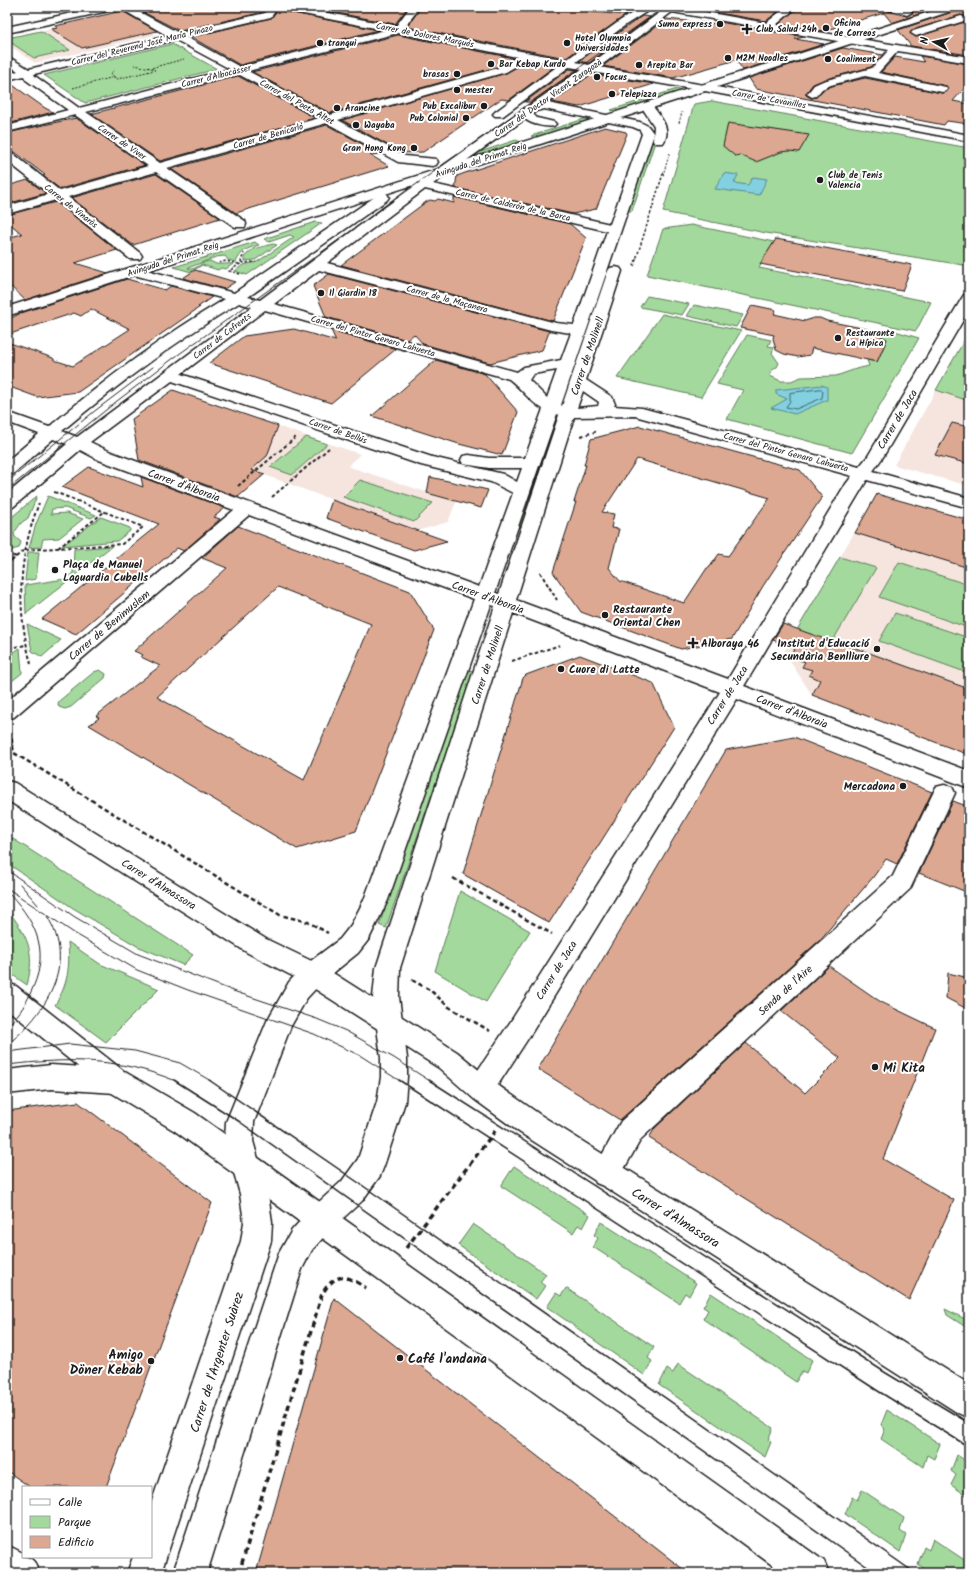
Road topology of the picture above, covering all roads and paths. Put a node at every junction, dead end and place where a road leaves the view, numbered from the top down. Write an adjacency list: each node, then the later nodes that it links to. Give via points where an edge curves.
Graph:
1 (71, 7): 16 (street)
2 (113, 7): 16 (street)
3 (123, 7): 24 (street, Carrer del Poeta Altet)
4 (274, 7): 24 (street, Carrer del Reverend José María Pinazo, via 268,15)
5 (283, 7): 21 (street, Carrer de Dolores Marqués)
6 (415, 7): 21 (street)
7 (649, 7): 33 (street, Carrer del Doctor Vicent Zaragozà)
8 (660, 7): 13 (street)
9 (792, 7): 18 (street)
10 (890, 7): 14 (street)
11 (924, 7): 14 (street, Avinguda del Primat Reig)
12 (955, 7): 15 (street, Avinguda del Primat Reig)
13 (672, 8): 18 (street); 38 (street, Carrer del Doctor Vicent Zaragozà)
14 (907, 12): 22 (street, via 904,18 881,27); 25 (street, Avinguda del Primat Reig)
15 (940, 12): 17 (street); 19 (street, Avinguda del Primat Reig)
16 (82, 13): 20 (street)
17 (965, 20): 23 (street)
18 (768, 26): 25 (street)
19 (895, 26): 22 (street, Avinguda del Primat Reig); 23 (street)
20 (7, 30)
21 (398, 30): 29 (street, Carrer de Dolores Marqués); 39 (street, Carrer d'Albocàsser)
22 (880, 31): 26 (street, Avinguda del Primat Reig); 27 (street)
23 (916, 34): 28 (street, via 922,43)
24 (176, 36): 39 (street, Carrer del Poeta Altet); 41 (street, Carrer del Reverend José María Pinazo)
25 (830, 37): 26 (street); 47 (street, Avinguda del Primat Reig)
26 (852, 40): 27 (street); 49 (street, Avinguda del Primat Reig)
27 (897, 47): 28 (street); 43 (street, via 876,70)
28 (916, 51): 32 (street)
29 (527, 55): 33 (street, Carrer de Dolores Marqués); 37 (street, Carrer de Benicarló)
30 (7, 59): 41 (street, Carrer de Viver)
31 (185, 59): 36 (path)
32 (969, 60)
33 (568, 63): 38 (street, Carrer de Cavanilles); 44 (street, Carrer del Doctor Vicent Zaragozà)
34 (130, 65): 36 (path)
35 (119, 67): 45 (path, via 111,73)
36 (151, 68): 45 (path, via 155,70 117,79)
37 (509, 68): 40 (street); 58 (street, Carrer de Benicarló)
38 (590, 68): 47 (street, Carrer de Cavanilles); 54 (street, Carrer del Doctor Vicent Zaragozà)
39 (238, 70): 55 (street, Carrer d'Albocàsser); 58 (street, Carrer del Poeta Altet)
40 (523, 70)
41 (28, 73): 46 (street, Carrer del Reverend José María Pinazo); 55 (street, Carrer de Viver, via 30,78)
42 (537, 73): 44 (street)
43 (865, 74): 50 (street); 51 (street, via 822,85)
44 (551, 75): 59 (street, Carrer del Doctor Vicent Zaragozà)
45 (114, 77): 48 (path)
46 (7, 78)
47 (679, 84): 49 (street, Carrer de Cavanilles); 52 (street, Avinguda del Primat Reig)
48 (70, 88)
49 (704, 88): 52 (street, Avinguda del Primat Reig); 65 (street, Carrer de Cavanilles)
50 (942, 89)
51 (812, 94)
52 (648, 100): 57 (street, Avinguda del Primat Reig); 80 (street, via 660,124 661,134 630,224)
53 (683, 109): 61 (path)
54 (530, 110): 56 (street, via 549,106); 60 (street, via 527,115 530,119); 66 (street, Carrer del Doctor Vicent Zaragozà)
55 (77, 112): 62 (street, Carrer d'Albocàsser); 71 (street, Carrer de Viver)
56 (588, 113): 57 (street); 60 (street, Avinguda del Primat Reig)
57 (609, 113): 73 (street, Avinguda del Primat Reig); 80 (street, Carrer de Molinell, via 639,125 648,134)
58 (327, 119): 70 (street, Carrer del Poeta Altet, via 402,159); 71 (street, Carrer de Benicarló)
59 (490, 120)
60 (557, 122): 63 (street, Avinguda del Primat Reig)
61 (677, 129)
62 (7, 130)
63 (528, 132)
64 (513, 136): 66 (street, Avinguda del Primat Reig)
65 (969, 138)
66 (476, 148): 70 (street, Avinguda del Primat Reig); 73 (street, Carrer del Doctor Vicent Zaragozà)
67 (670, 151): 89 (path)
68 (444, 154): 70 (street)
69 (7, 155): 75 (street, Carrer de Vinaròs)
70 (432, 162): 72 (street, Avinguda del Primat Reig); 74 (street, Carrer de Cofrents)
71 (160, 167): 75 (street, Carrer de Benicarló); 78 (street, Carrer de Viver)
72 (402, 172)
73 (440, 173): 74 (street, Avinguda del Primat Reig)
74 (411, 185): 80 (street, Carrer de Calderón de la Barca); 87 (street, Carrer de Cofrents); 88 (street, Avinguda del Primat Reig); 90 (street, Carrer de Cofrents)
75 (58, 196): 76 (street, Carrer de Benicarló); 82 (street, Carrer de Vinaròs)
76 (7, 210)
77 (254, 219): 78 (street, Avinguda del Primat Reig)
78 (240, 224): 79 (street, Avinguda del Primat Reig)
79 (226, 228)
80 (614, 229): 81 (street); 94 (street, Carrer de Molinell)
81 (625, 240)
82 (141, 254): 84 (street, Avinguda del Primat Reig)
83 (620, 256): 98 (street, Carrer de Molinell)
84 (120, 261)
85 (257, 261): 86 (path)
86 (242, 262)
87 (317, 265): 92 (street, Carrer de Cofrents); 94 (street, Carrer de la Maçanera, via 556,327)
88 (135, 271): 90 (street, Carrer del Pintor Genaro Lahuerta); 93 (street, Avinguda del Primat Reig)
89 (632, 272)
90 (237, 298): 92 (street, Carrer del Pintor Genaro Lahuerta); 103 (street, Carrer de Cofrents, via 205,317 125,374)
91 (969, 298): 111 (street, Carrer de Jaca)
92 (262, 305): 96 (street, Carrer de Cofrents); 97 (street, Carrer del Pintor Genaro Lahuerta)
93 (7, 312)
94 (578, 330): 95 (street, Carrer de Molinell)
95 (567, 364): 97 (street, Carrer de Molinell, via 529,370 524,373); 99 (street, Carrer de Molinell)
96 (174, 372): 106 (street, Carrer de Cofrents); 109 (street, Carrer de Bellús, via 420,458)
97 (521, 380): 99 (street, Carrer del Pintor Genaro Lahuerta, via 539,399)
98 (578, 381): 99 (street, Carrer de Molinell); 100 (street, via 606,400 605,409)
99 (559, 409): 100 (street, Carrer del Pintor Genaro Lahuerta); 108 (street, Carrer de Molinell); 129 (street, Carrer de Molinell)
100 (601, 411): 111 (street, Carrer del Pintor Genaro Lahuerta, via 636,411)
101 (7, 417): 103 (street, Carrer d'Alboraia)
102 (604, 429): 105 (path, via 582,435)
103 (52, 433): 106 (street, Carrer d'Alboraia); 110 (street, Carrer de Cofrents)
104 (296, 437): 112 (path)
105 (580, 438)
106 (79, 443): 117 (street, Carrer de Cofrents); 119 (street, Carrer d'Alboraia, via 106,456)
107 (330, 448): 116 (path)
108 (531, 463): 109 (street, Carrer de Bellús); 114 (street, Carrer de Molinell)
109 (463, 465): 114 (street, Carrer de Bellús, via 505,481)
110 (7, 470)
111 (864, 473): 118 (street, Carrer del Pintor Genaro Lahuerta); 135 (street, Carrer de Jaca, via 852,488)
112 (236, 488)
113 (46, 489): 120 (path)
114 (521, 491): 127 (street, Carrer de Molinell)
115 (41, 498): 122 (path)
116 (268, 500)
117 (7, 503)
118 (969, 503)
119 (247, 508): 127 (street, Carrer d'Alboraia); 136 (street, Carrer de Benimuslem)
120 (104, 512): 121 (path); 121 (path, via 143,527 122,544)
121 (57, 548): 122 (path)
122 (24, 550): 124 (path); 131 (path, via 20,591 21,620)
123 (7, 554): 124 (path)
124 (17, 557): 125 (path)
125 (7, 565)
126 (539, 567): 128 (path, via 540,575)
127 (484, 595): 129 (street, Carrer d'Alboraia); 145 (street, Carrer de Molinell, via 376,900 360,932 349,946)
128 (557, 600)
129 (506, 604): 135 (street, Carrer d'Alboraia); 147 (street, Carrer de Molinell, via 392,952 386,982)
130 (562, 644): 133 (path)
131 (26, 645): 132 (path); 134 (path)
132 (8, 648)
133 (509, 664)
134 (33, 671)
135 (732, 688): 138 (street, Carrer d'Alboraia); 151 (street, Carrer de Jaca)
136 (7, 712)
137 (7, 729): 142 (path, via 12,736 14,753 280,915)
138 (969, 780)
139 (7, 789): 145 (street, Carrer d'Almassora, via 257,946)
140 (944, 793): 154 (street, Senda de l'Aire, via 902,882 631,1130)
141 (453, 878): 143 (path)
142 (320, 928)
143 (554, 935)
144 (412, 972): 148 (path, via 411,979 430,990 449,1007)
145 (313, 974): 147 (street, Carrer d'Almassora); 153 (street, via 298,990 280,1021 240,1122 239,1141)
146 (7, 994): 149 (street)
147 (390, 1023): 151 (street, Carrer d'Almassora, via 448,1060); 155 (street, via 394,1058 391,1102 370,1166 352,1191)
148 (495, 1034)
149 (116, 1081): 150 (street, via 51,1077); 153 (street, via 185,1122)
150 (7, 1082)
151 (481, 1088): 154 (street, Carrer d'Almassora)
152 (484, 1146): 156 (path)
153 (248, 1168): 155 (street); 159 (street, Carrer de l'Argenter Suàrez, via 258,1222 256,1241)
154 (606, 1173): 158 (street, Carrer d'Almassora)
155 (320, 1220): 164 (street, via 302,1240 289,1263); 166 (street)
156 (426, 1220)
157 (372, 1290): 165 (path, via 351,1278 346,1278 333,1282 322,1294)
158 (969, 1402)
159 (152, 1551)
160 (150, 1558): 163 (street)
161 (7, 1562): 162 (street)
162 (22, 1573)
163 (144, 1573)
164 (190, 1573)
165 (239, 1573)
166 (812, 1573)

